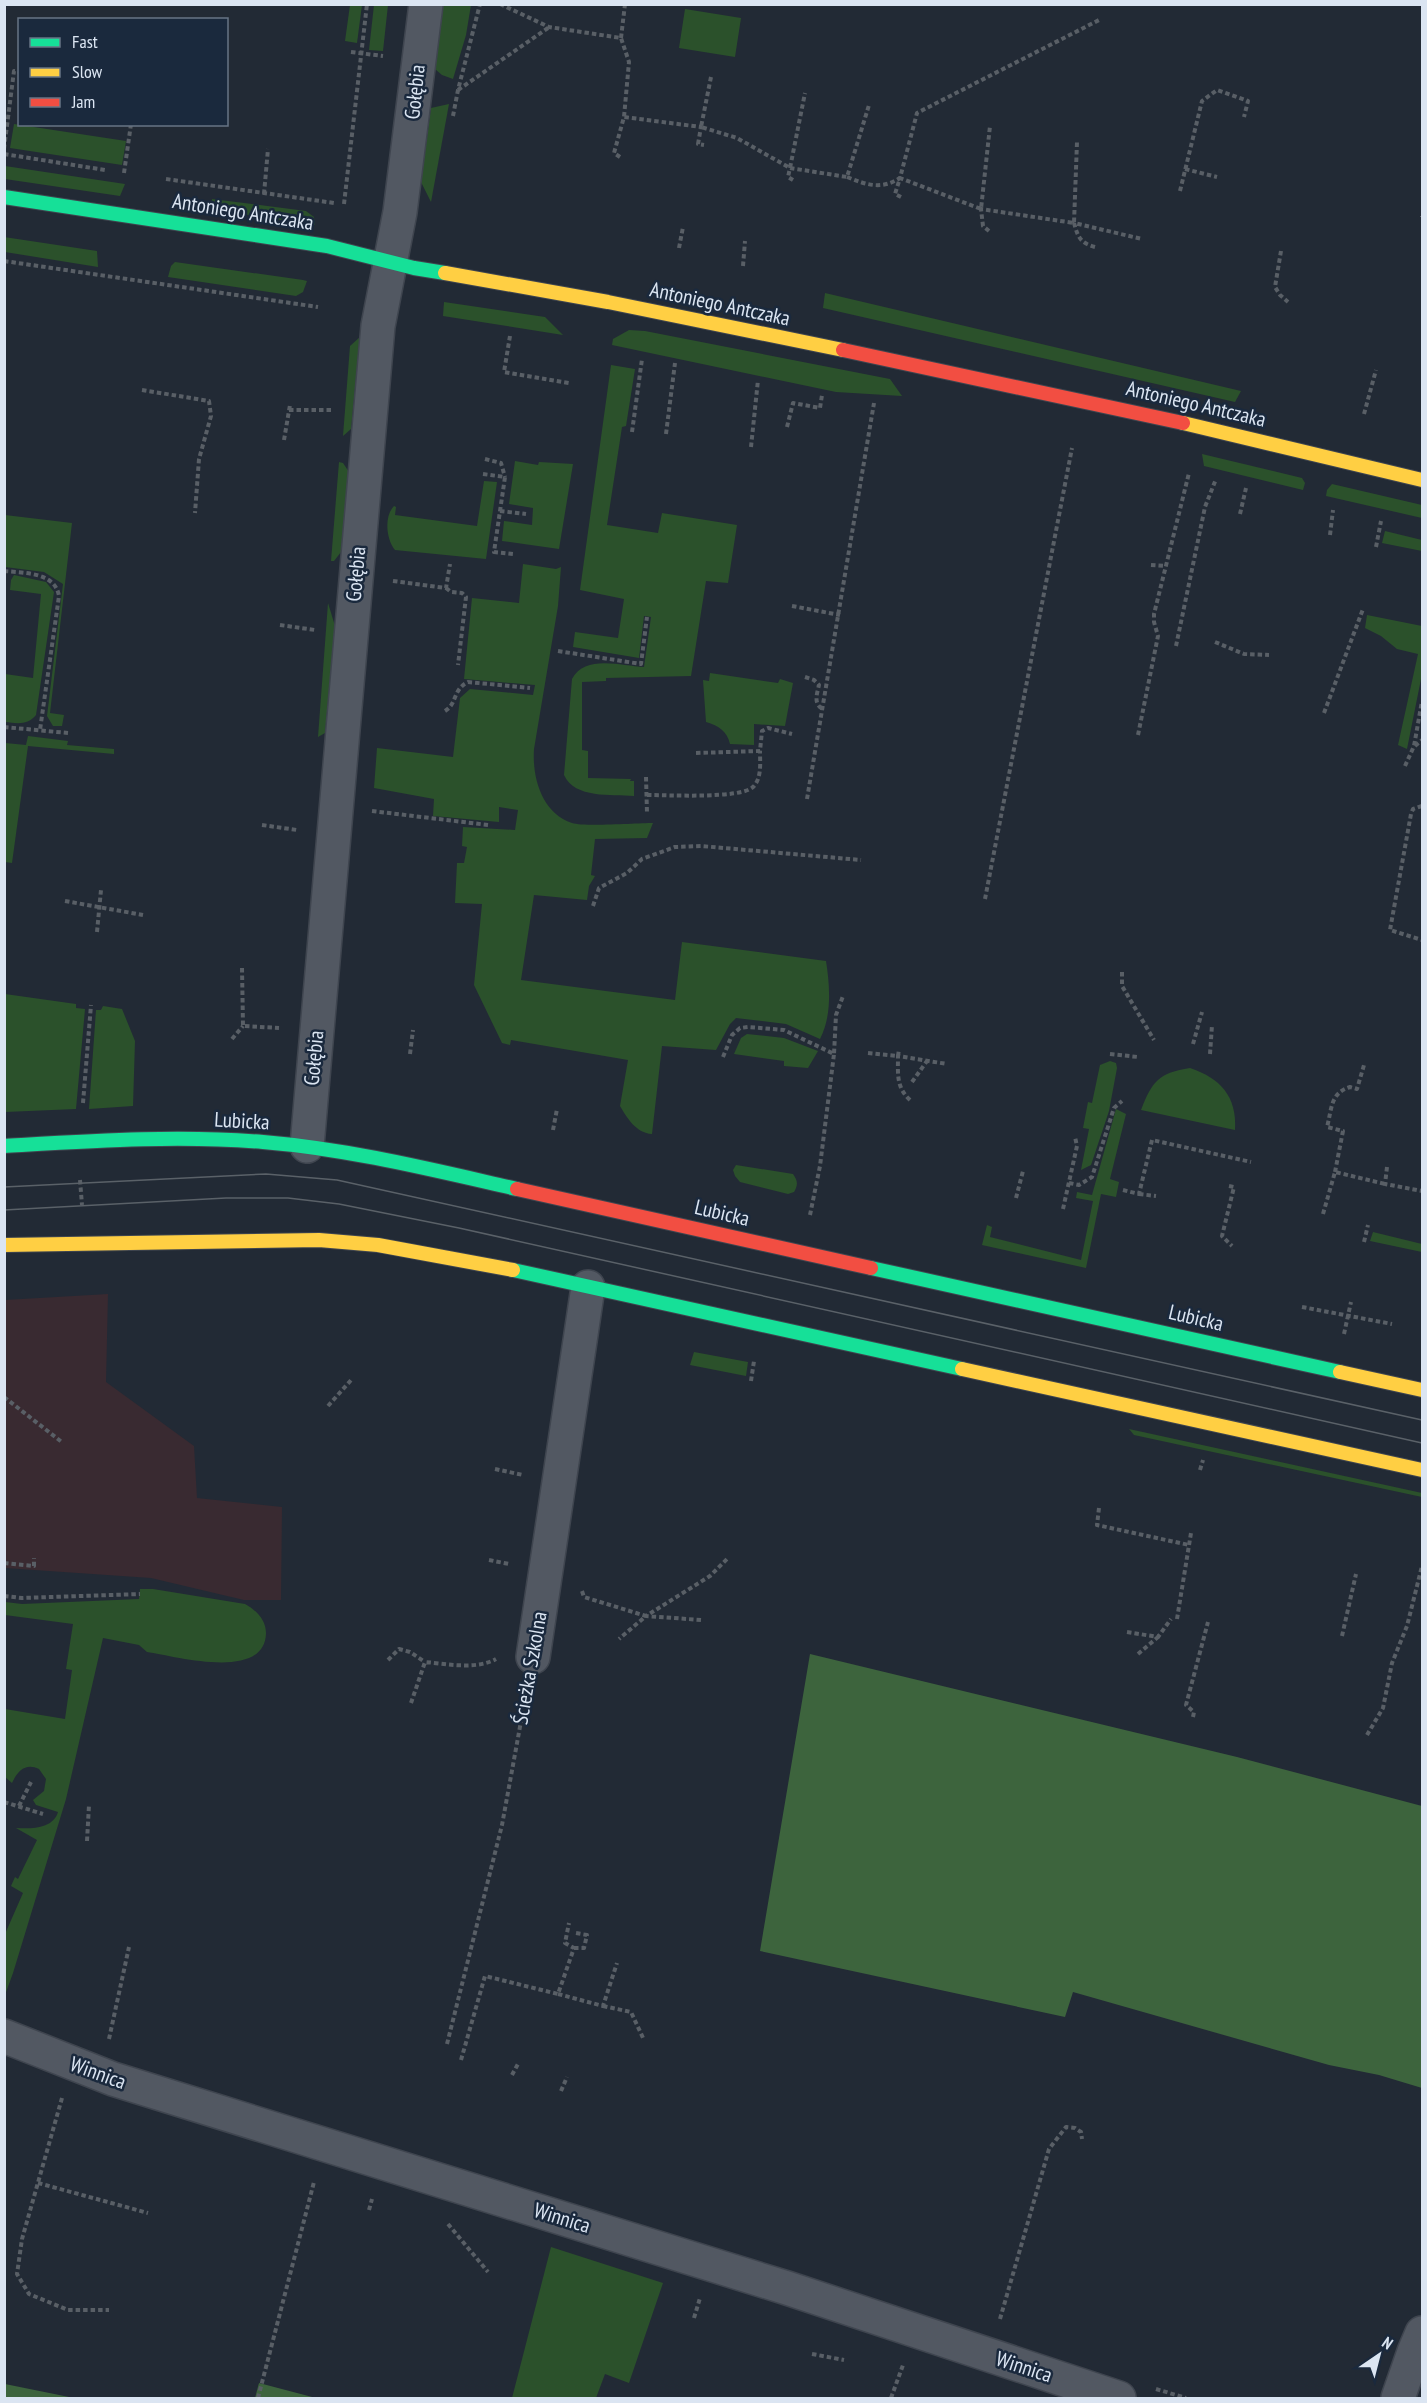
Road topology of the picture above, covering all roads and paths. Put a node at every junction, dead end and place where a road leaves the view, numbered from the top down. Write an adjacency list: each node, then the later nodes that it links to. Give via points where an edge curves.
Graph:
1 (367, 4): 40 (path)
2 (426, 4): 51 (street, Gołębia, via 400,212)
3 (480, 4): 11 (path)
4 (500, 4): 7 (path)
5 (626, 4): 8 (path)
6 (1101, 19): 33 (path, via 917,113)
7 (549, 27): 8 (path); 11 (path)
8 (621, 38): 14 (path, via 629,62)
9 (18, 72): 22 (path, via 14,71)
10 (711, 77): 19 (path)
11 (458, 90): 16 (path)
12 (805, 93): 26 (path)
13 (869, 105): 30 (path)
14 (624, 117): 19 (path); 25 (path, via 614,153)
15 (1244, 117): 27 (path, via 1248,101 1217,90 1202,101)
16 (452, 124)
17 (131, 126): 28 (path)
18 (990, 126): 41 (path)
19 (701, 127): 21 (path, via 698,144); 26 (path, via 737,138)
20 (1077, 142): 42 (path)
21 (704, 145)
22 (4, 149)
23 (268, 149): 36 (path)
24 (4, 154): 28 (path)
25 (620, 157)
26 (790, 168): 30 (path); 34 (path, via 788,177)
27 (1185, 169): 31 (path); 35 (path)
28 (124, 173): 29 (path)
29 (131, 173)
30 (847, 177): 33 (path, via 876,187 890,185)
31 (1217, 177)
32 (159, 178): 36 (path)
33 (900, 178): 38 (path, via 895,194); 41 (path)
34 (793, 180)
35 (1180, 191)
36 (264, 194): 39 (path)
37 (4, 197): 51 (main road, Antoniego Antczaka, via 327,246)
38 (901, 197)
39 (334, 203)
40 (344, 204)
41 (981, 209): 42 (path); 44 (path, via 983,226)
42 (1074, 223): 45 (path); 47 (path, via 1079,240)
43 (683, 227): 48 (path)
44 (989, 231)
45 (1142, 239)
46 (745, 241): 52 (path)
47 (1095, 247)
48 (679, 248)
49 (1281, 251): 53 (path, via 1275,287)
50 (4, 261): 54 (path)
51 (389, 261): 77 (main road, Antoniego Antczaka, via 985,379 1246,436); 171 (street, Gołębia, via 378,326)
52 (743, 266)
53 (1288, 302)
54 (318, 306)
55 (510, 336): 60 (path, via 504,372)
56 (642, 359): 67 (path)
57 (675, 363): 68 (path)
58 (1376, 370): 65 (path)
59 (758, 380): 70 (path)
60 (569, 383)
61 (142, 390): 81 (path, via 209,401 211,416 199,459)
62 (822, 395): 66 (path, via 820,408 793,403)
63 (874, 403): 96 (path)
64 (340, 410): 69 (path, via 289,408)
65 (1364, 414)
66 (787, 427)
67 (632, 432)
68 (666, 434)
69 (284, 440)
70 (751, 447)
71 (1072, 448): 132 (path)
72 (485, 459): 75 (path, via 501,463)
73 (1189, 473): 90 (path)
74 (483, 474): 75 (path)
75 (506, 477): 80 (path)
76 (1216, 479): 101 (path, via 1205,507)
77 (1422, 480)
78 (1246, 488): 83 (path)
79 (1333, 510): 85 (path)
80 (500, 511): 82 (path); 87 (path, via 494,552)
81 (195, 513)
82 (526, 514)
83 (1240, 514)
84 (1381, 521): 86 (path)
85 (1330, 535)
86 (1376, 547)
87 (513, 554)
88 (450, 564): 93 (path)
89 (1152, 565): 90 (path)
90 (1166, 567): 115 (path, via 1154,614 1157,644)
91 (4, 571): 112 (path, via 44,577 58,589)
92 (392, 580): 93 (path)
93 (446, 588): 104 (path, via 466,597)
94 (792, 606): 96 (path)
95 (1363, 609): 110 (path)
96 (840, 615): 108 (path)
97 (647, 617): 102 (path, via 641,664)
98 (280, 625): 99 (path)
99 (313, 630)
100 (1215, 642): 103 (path, via 1244,654)
101 (1176, 646)
102 (558, 651)
103 (1269, 655)
104 (458, 665)
105 (804, 677): 108 (path, via 819,685 816,700)
106 (530, 688): 109 (path, via 468,682)
107 (1422, 701): 117 (path)
108 (823, 709): 123 (path)
109 (445, 711)
110 (1324, 713)
111 (4, 727): 112 (path)
112 (39, 730): 113 (path)
113 (68, 733)
114 (792, 734): 118 (path, via 768,728 762,731)
115 (1138, 735)
116 (1422, 740): 117 (path)
117 (1414, 746): 120 (path)
118 (760, 751): 119 (path); 122 (path, via 758,779 753,788 744,792)
119 (696, 753)
120 (1405, 766)
121 (646, 777): 122 (path)
122 (647, 795): 126 (path)
123 (807, 799)
124 (1422, 806): 138 (path, via 1411,814 1390,930)
125 (373, 811): 128 (path)
126 (647, 813)
127 (262, 825): 129 (path)
128 (488, 825)
129 (307, 831)
130 (861, 860): 134 (path, via 675,847 642,859 627,873 599,888)
131 (101, 890): 135 (path)
132 (985, 899)
133 (65, 901): 135 (path)
134 (593, 906)
135 (99, 908): 136 (path); 137 (path)
136 (143, 915)
137 (97, 932)
138 (1422, 940)
139 (242, 968): 145 (path)
140 (1122, 972): 149 (path, via 1122,986)
141 (843, 996): 154 (path, via 835,1024)
142 (91, 1005): 166 (path)
143 (1202, 1012): 150 (path)
144 (1212, 1025): 156 (path)
145 (243, 1026): 146 (path); 148 (path)
146 (287, 1028)
147 (413, 1030): 153 (path)
148 (232, 1039)
149 (1154, 1040)
150 (1193, 1044)
151 (899, 1049): 157 (path)
152 (868, 1053): 157 (path)
153 (410, 1054)
154 (834, 1054): 158 (path, via 784,1030 748,1027 732,1035); 186 (path, via 820,1166 809,1213)
155 (1110, 1054): 159 (path)
156 (1210, 1054)
157 (898, 1056): 160 (path); 164 (path, via 897,1081)
158 (723, 1057)
159 (1138, 1057)
160 (927, 1060): 161 (path); 163 (path)
161 (947, 1064)
162 (1364, 1065): 175 (path, via 1357,1089 1340,1090 1335,1096 1328,1127 1343,1131)
163 (912, 1082)
164 (910, 1100)
165 (1122, 1101): 176 (path, via 1114,1108 1092,1177 1079,1185)
166 (83, 1109)
167 (557, 1109): 168 (path)
168 (554, 1130)
169 (1075, 1137): 176 (path, via 1077,1146)
170 (4, 1146): 171 (main road, Lubicka, via 165,1139)
171 (307, 1146): 200 (main road, Lubicka, via 436,1171)
172 (1251, 1162): 181 (path, via 1152,1140)
173 (1387, 1167): 177 (path)
174 (1023, 1171): 183 (path)
175 (1335, 1172): 177 (path); 185 (path)
176 (1069, 1184): 184 (path)
177 (1385, 1184): 180 (path)
178 (1229, 1186): 190 (path, via 1234,1187 1222,1236)
179 (1123, 1190): 181 (path)
180 (1422, 1191)
181 (1139, 1194): 182 (path)
182 (1156, 1196)
183 (1016, 1198)
184 (1064, 1209)
185 (1323, 1214)
186 (813, 1222)
187 (1368, 1225): 188 (path)
188 (1364, 1242)
189 (4, 1245): 191 (main road, via 319,1240 406,1249)
190 (1232, 1246)
191 (588, 1287): 206 (main road); 228 (street, Ścieżka Szkolna)
192 (1351, 1302): 194 (path)
193 (1302, 1307): 194 (path)
194 (1348, 1316): 195 (path); 196 (path)
195 (1392, 1324)
196 (1343, 1339)
197 (755, 1355): 199 (path)
198 (352, 1379): 202 (path)
199 (751, 1381)
200 (1422, 1390)
201 (4, 1397): 203 (path)
202 (328, 1406)
203 (63, 1443)
204 (1204, 1457): 205 (path)
205 (1200, 1470)
206 (1422, 1470)
207 (1099, 1508): 209 (path, via 1097,1525)
208 (1191, 1533): 209 (path)
209 (1189, 1545): 220 (path)
210 (34, 1558): 212 (path, via 34,1566)
211 (727, 1559): 218 (path, via 710,1576)
212 (4, 1563)
213 (1422, 1566): 234 (path, via 1407,1626 1392,1663 1383,1708)
214 (1356, 1574): 224 (path)
215 (580, 1587): 218 (path, via 584,1597)
216 (140, 1594): 217 (path)
217 (4, 1596)
218 (646, 1616): 221 (path); 226 (path)
219 (1171, 1619): 225 (path)
220 (1178, 1619)
221 (701, 1620)
222 (1208, 1622): 233 (path, via 1186,1705)
223 (1127, 1632): 225 (path)
224 (1342, 1636)
225 (1158, 1637): 227 (path)
226 (619, 1639)
227 (1138, 1654)
228 (533, 1657): 250 (path, Ścieżka Szkolna, via 502,1825)
229 (498, 1658): 231 (path, via 458,1665)
230 (388, 1660): 231 (path, via 399,1649)
231 (425, 1662): 232 (path)
232 (411, 1703)
233 (1194, 1717)
234 (1367, 1735)
235 (31, 1782): 238 (path)
236 (4, 1802): 238 (path)
237 (88, 1805): 240 (path)
238 (19, 1806): 239 (path)
239 (42, 1814)
240 (87, 1841)
241 (568, 1923): 244 (path, via 565,1943)
242 (576, 1933): 244 (path, via 586,1935 584,1948)
243 (129, 1947): 253 (path)
244 (574, 1948): 246 (path)
245 (617, 1963): 247 (path)
246 (558, 1994): 247 (path); 251 (path, via 485,1976)
247 (603, 2006): 249 (path, via 631,2012)
248 (4, 2036): 253 (street, Winnica)
249 (644, 2040)
250 (447, 2044)
251 (461, 2060)
252 (519, 2062): 254 (path)
253 (102, 2075): 272 (street, Winnica, via 787,2288)
254 (512, 2075)
255 (567, 2077): 256 (path)
256 (561, 2091)
257 (62, 2097): 260 (path)
258 (1082, 2139): 265 (path, via 1081,2132 1066,2127 1049,2149)
259 (315, 2178): 270 (path)
260 (38, 2183): 261 (path); 264 (path, via 17,2274 29,2294 68,2310)
261 (148, 2214)
262 (447, 2224): 263 (path)
263 (488, 2272)
264 (109, 2310)
265 (998, 2326)
266 (1422, 2333): 273 (street)
267 (812, 2354): 268 (path)
268 (844, 2360)
269 (905, 2360): 271 (path)
270 (258, 2398)
271 (891, 2398)
272 (1119, 2398)
273 (1398, 2398)

